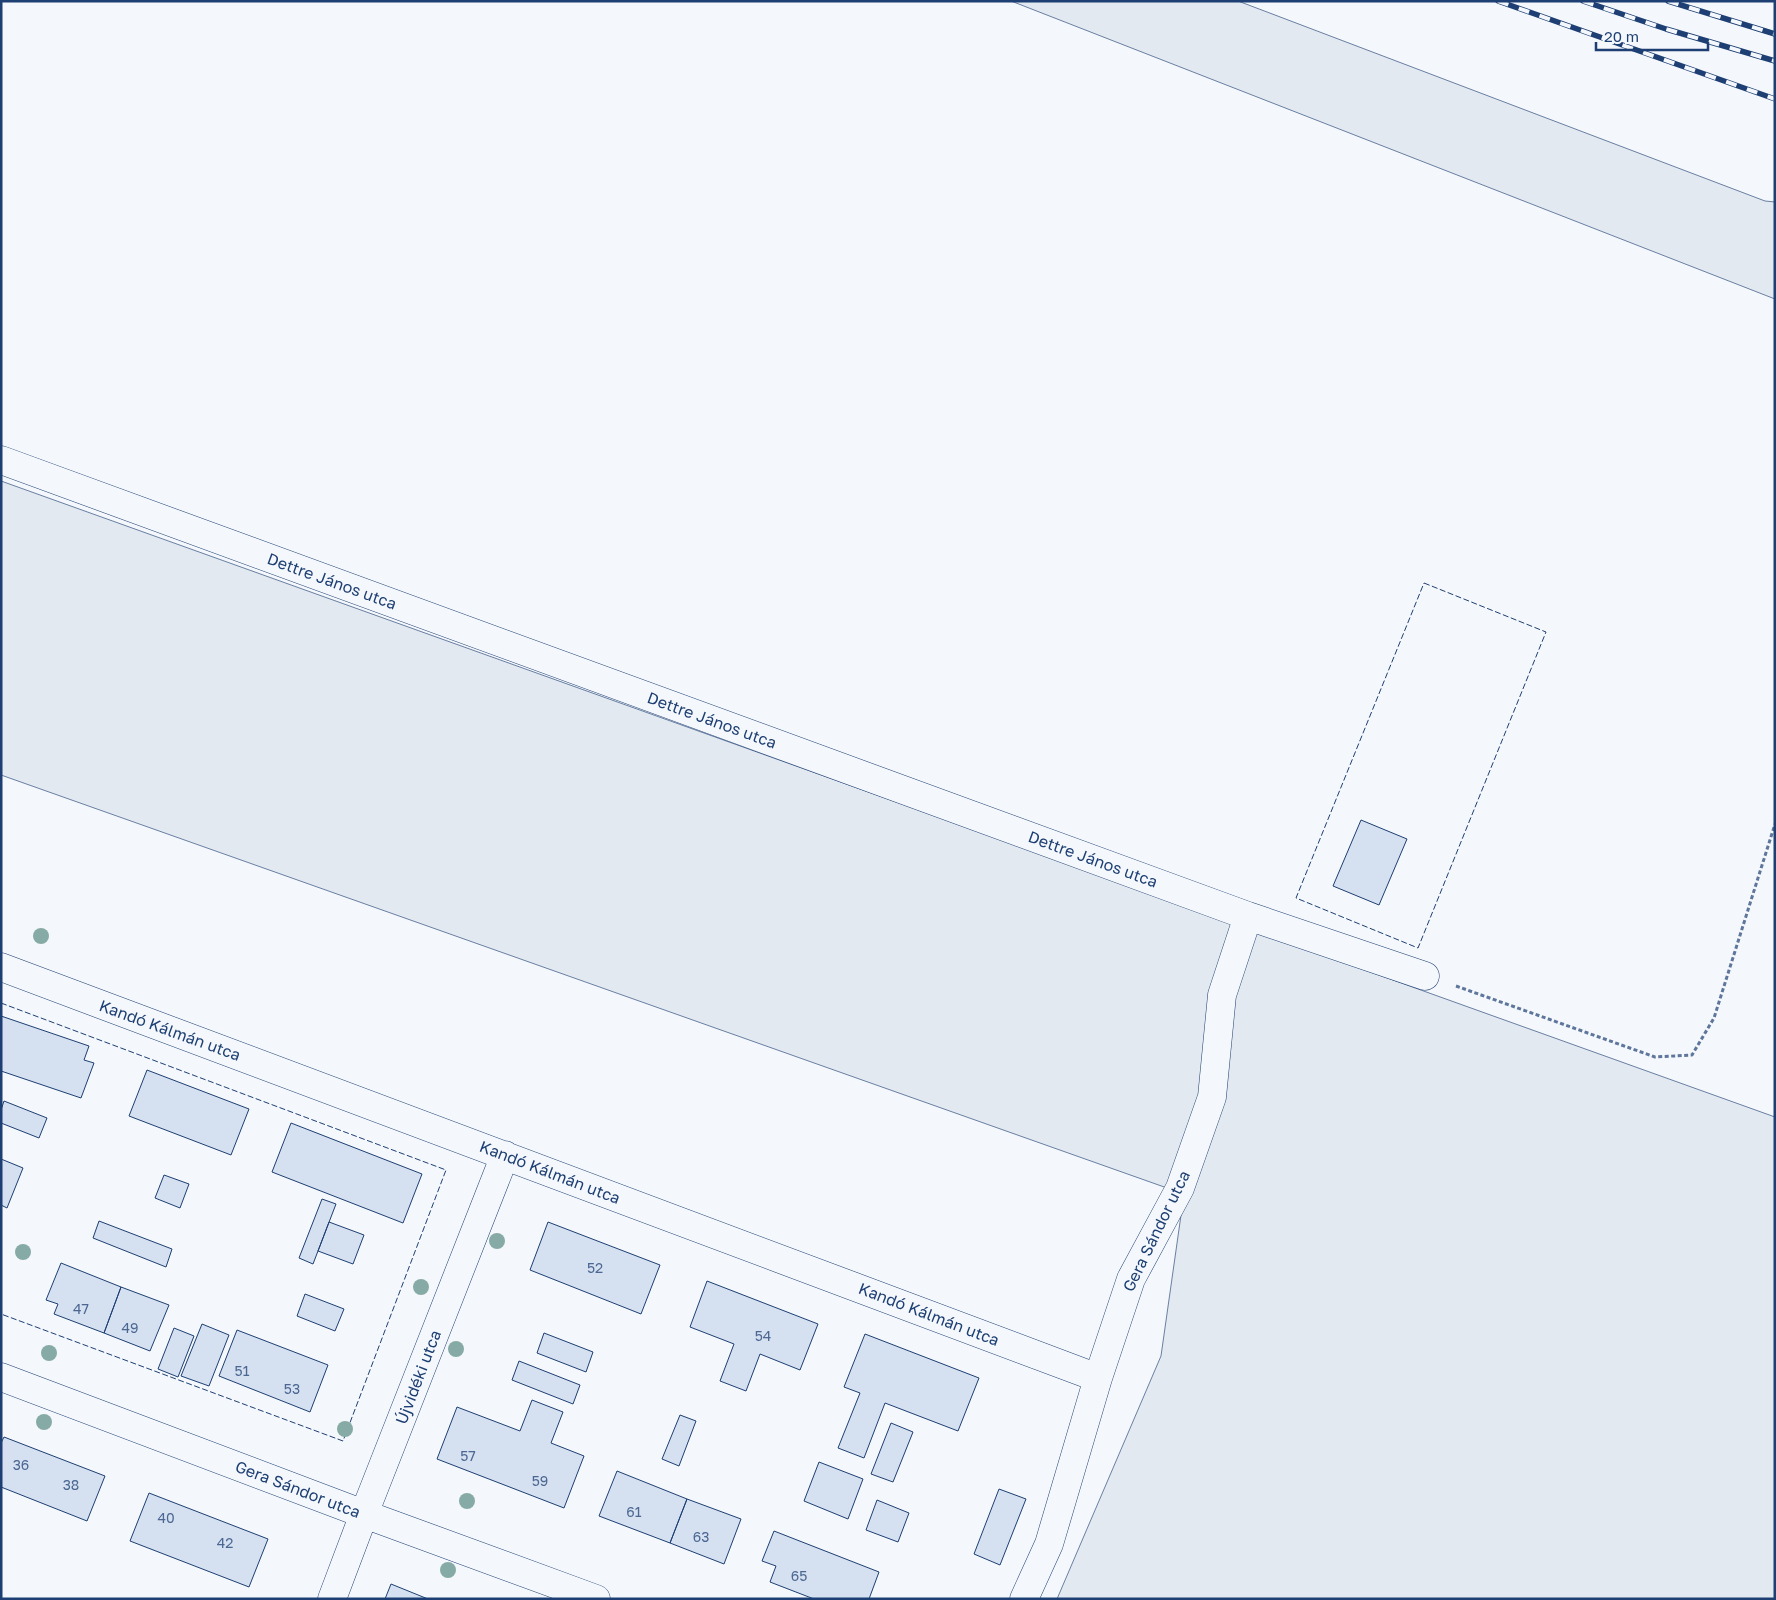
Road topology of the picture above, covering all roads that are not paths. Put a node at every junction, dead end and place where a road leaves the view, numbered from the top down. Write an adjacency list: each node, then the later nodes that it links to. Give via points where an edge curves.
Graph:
1 (1, 460): 2 (street, Dettre János utca)
2 (1248, 916): 4 (street, Dettre János utca); 7 (street, Gera Sándor utca, via 1222,995 1212,1097 1180,1188 1131,1279)
3 (1, 967): 5 (street, Kandó Kálmán utca)
4 (1425, 976)
5 (505, 1155): 7 (street, Kandó Kálmán utca); 8 (street, Újvidéki utca)
6 (1, 1377): 8 (street, Gera Sándor utca)
7 (1098, 1378): 11 (street, Gera Sándor utca, via 1049,1544)
8 (364, 1514): 9 (street, Újvidéki utca); 10 (street, Gera Sándor utca)
9 (332, 1599)
10 (596, 1599)
11 (1024, 1599)

